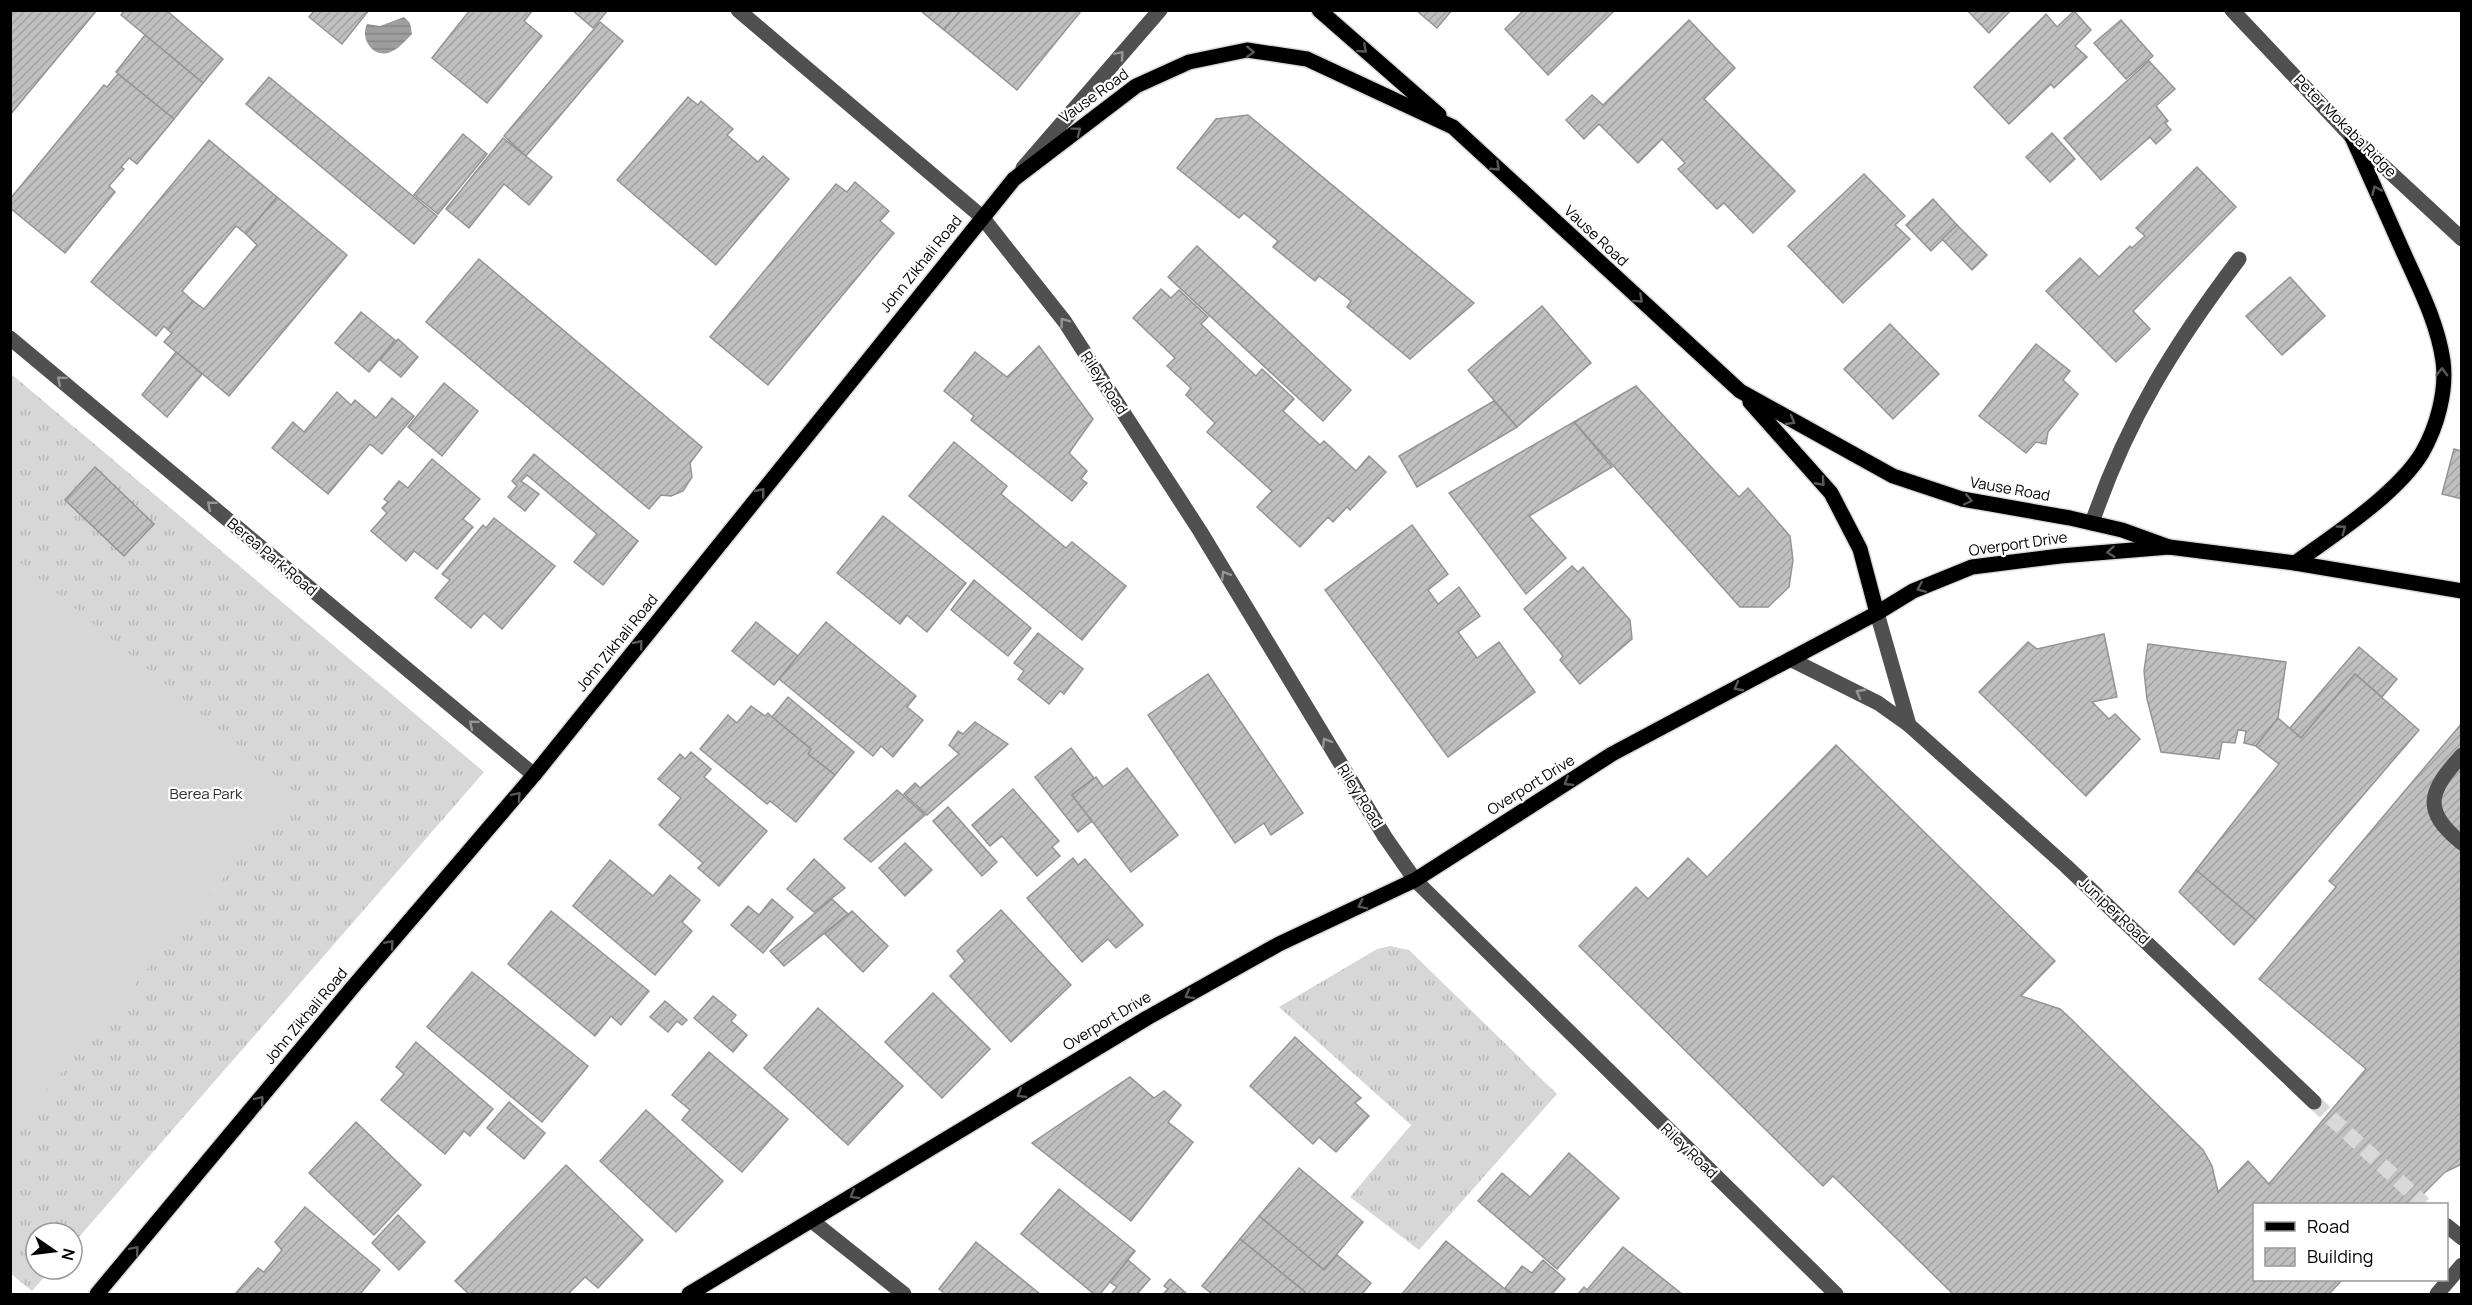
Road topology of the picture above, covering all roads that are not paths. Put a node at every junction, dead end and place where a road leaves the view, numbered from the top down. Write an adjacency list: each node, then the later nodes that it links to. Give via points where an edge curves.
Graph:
1 (738, 10): 8 (street)
2 (1160, 10): 7 (street, John Zikhali Road, one-way to 2)
3 (1319, 10): 5 (main road, one-way to 5)
4 (2232, 10): 6 (street, Peter Mokaba Ridge)
5 (1453, 127): 7 (main road, Vause Road, one-way to 5, via 1136,86 1189,62 1247,50 1307,59); 12 (main road, Vause Road, one-way to 12)
6 (2352, 137): 9 (street, Peter Mokaba Ridge); 15 (main road, one-way to 6, via 2355,519 2399,480 2421,454 2435,425 2442,396 2443,362 2435,326)
7 (1014, 179): 8 (main road, John Zikhali Road)
8 (982, 217): 21 (main road, John Zikhali Road, one-way to 8); 23 (street, Riley Road, one-way to 8, via 1285,676 1200,531 1065,322)
9 (2461, 238)
10 (2239, 259): 13 (street, via 2191,322 2131,424)
11 (10, 338): 21 (street, Berea Park Road, one-way to 11)
12 (1740, 391): 13 (main road, Vause Road, one-way to 13, via 1893,476 1962,499); 17 (main road, one-way to 17, via 1831,492 1860,549)
13 (2092, 523): 14 (main road, Vause Road)
14 (2169, 547): 15 (main road, Overport Drive); 17 (main road, Overport Drive, one-way to 17, via 1972,567 1913,591)
15 (2295, 563): 16 (main road, Overport Drive)
16 (2462, 591)
17 (1877, 614): 18 (main road, Overport Drive); 19 (street)
18 (1790, 659): 19 (street, Juniper Road, one-way to 18, via 1878,703); 23 (main road, Overport Drive, one-way to 23, via 1612,754)
19 (1909, 725): 24 (street, Juniper Road, via 2066,866)
20 (2462, 755): 22 (street, via 2441,777 2433,794 2440,823)
21 (534, 775): 29 (main road, John Zikhali Road, one-way to 21)
22 (2462, 843)
23 (1415, 880): 25 (main road, Overport Drive, one-way to 25, via 1279,944 1147,1018); 32 (street, Riley Road)
24 (2314, 1102)
25 (812, 1221): 30 (main road, Overport Drive); 31 (street)
26 (2448, 1227): 27 (street)
27 (2462, 1238)
28 (2462, 1265): 33 (street)
29 (98, 1294)
30 (689, 1294)
31 (904, 1294)
32 (1836, 1294)
33 (2437, 1294)

